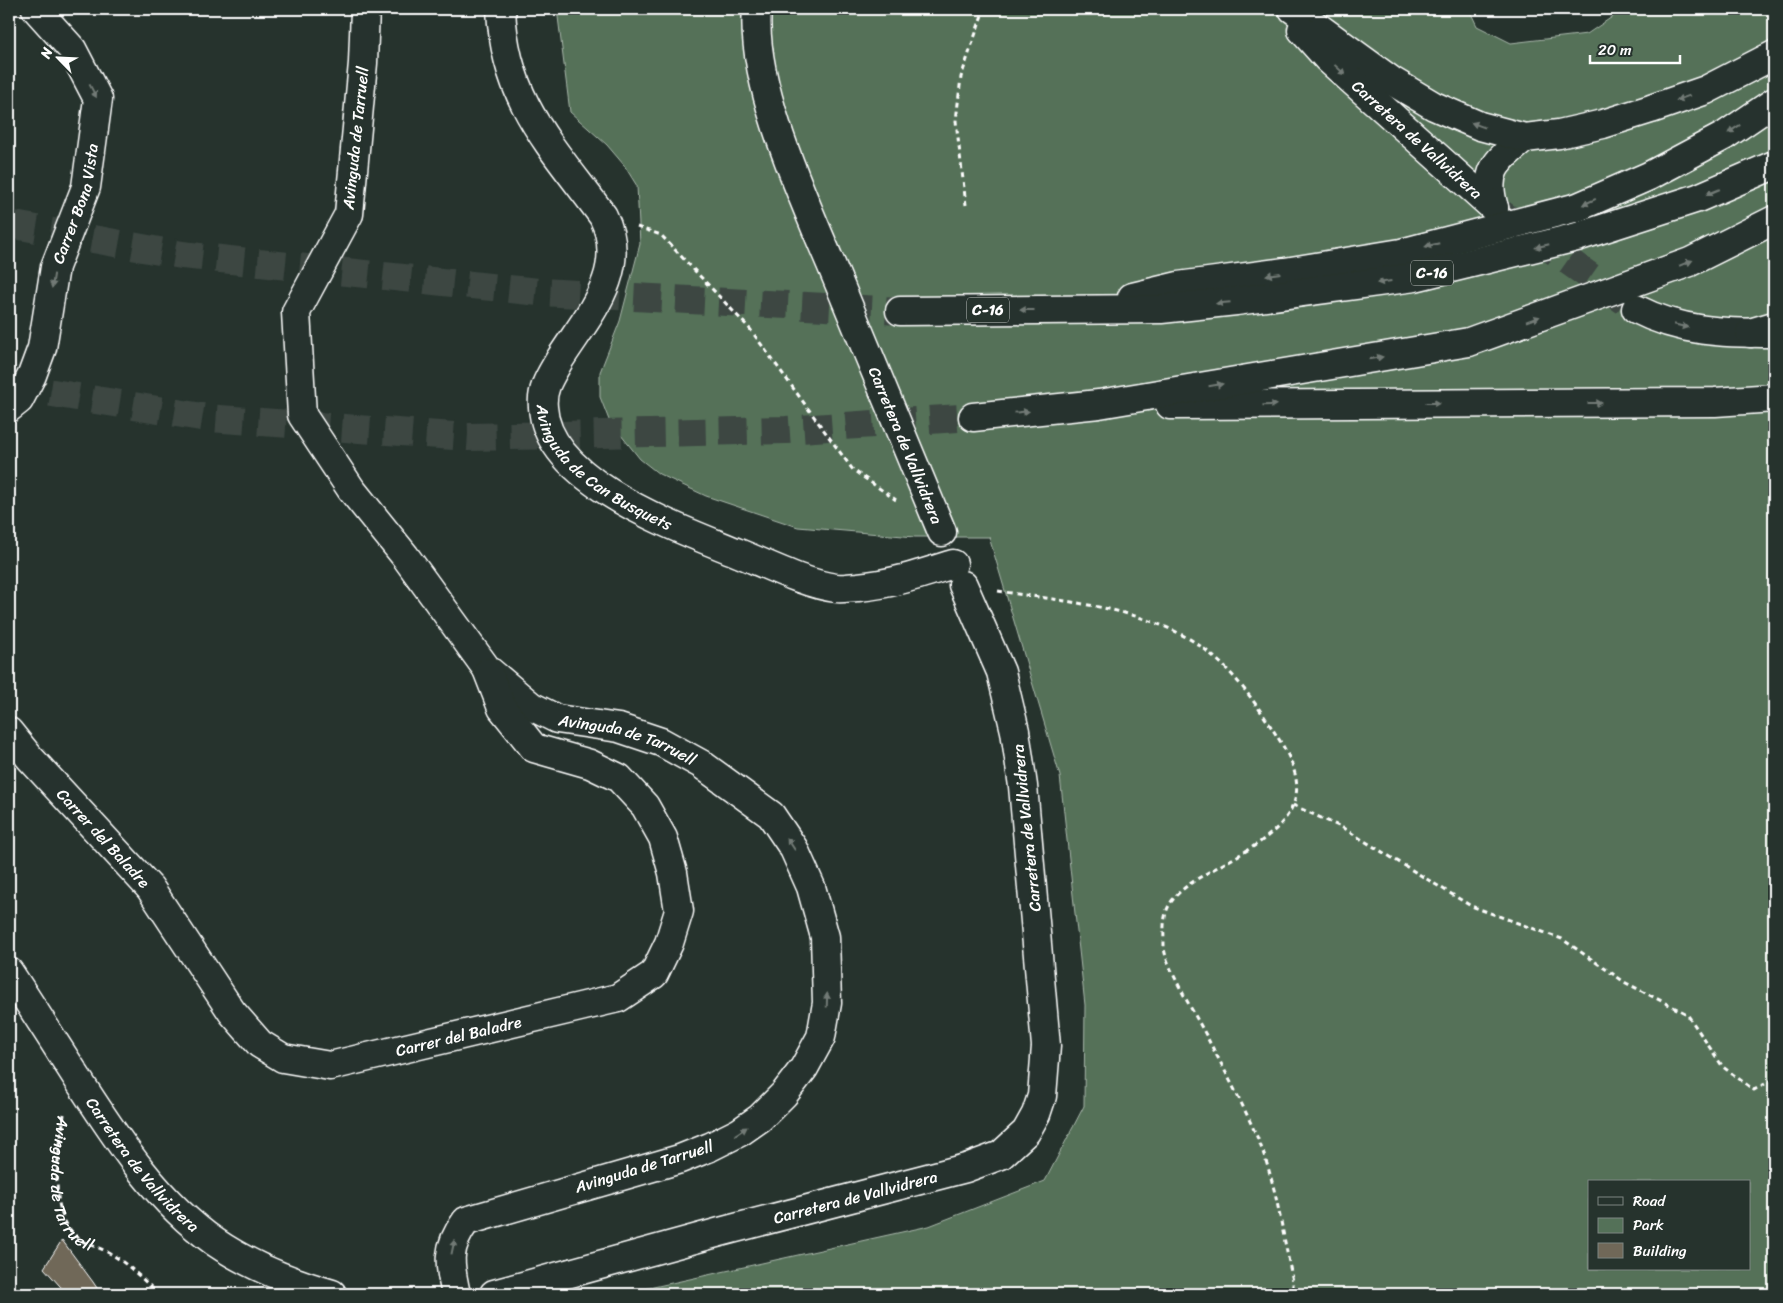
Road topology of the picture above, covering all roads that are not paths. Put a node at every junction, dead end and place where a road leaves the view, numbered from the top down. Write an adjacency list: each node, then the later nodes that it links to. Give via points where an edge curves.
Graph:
1 (36, 9): 20 (main road, Carrer Bona Vista, one-way to 20, via 72,49 98,99 86,187 55,267 42,348 19,400)
2 (365, 9): 23 (main road, Avinguda de Tarruell, via 349,214 296,312 302,415 351,490 405,556)
3 (501, 9): 8 (main road, Avinguda de Can Busquets)
4 (509, 9): 8 (main road)
5 (757, 9): 22 (main road, Carretera de Vallvidrera, via 756,41 780,132)
6 (1282, 9): 11 (main road, Carretera de Vallvidrera, one-way to 11, via 1327,58 1494,208 1488,190 1490,174 1502,156)
7 (1293, 9): 11 (main road, Carretera de Vallvidrera, one-way to 7, via 1480,126 1434,106 1392,81)
8 (502, 37): 22 (main road, Avinguda de Can Busquets, via 518,92 533,121 603,216 611,232 613,256 606,284 542,394 545,425 557,447 612,495 672,525 786,573 836,589)
9 (1774, 55): 11 (main road, Carretera de Vallvidrera, one-way to 11, via 1706,90 1652,109 1603,124)
10 (1774, 102): 14 (main road, one-way to 14, via 1716,140 1649,176 1578,207 1400,253 1178,286)
11 (1525, 138)
12 (1774, 165): 14 (main road, C-16, one-way to 14, via 1698,198 1577,237 1415,278 1236,302 1161,308)
13 (1774, 220): 19 (main road, one-way to 13, via 1469,342 1690,262)
14 (1076, 309): 16 (main road, C-16, one-way to 16)
15 (1636, 309): 17 (main road, one-way to 17, via 1661,322 1694,329)
16 (900, 310)
17 (1766, 331)
18 (1774, 398): 19 (main road, one-way to 18, via 1715,402)
19 (1099, 404): 21 (main road, one-way to 19)
20 (9, 408)
21 (973, 417)
22 (958, 575): 28 (main road, Carretera de Vallvidrera, via 1001,672 1015,731 1023,786 1046,1046 1042,1096 1026,1132 1000,1155 966,1168)
23 (487, 669): 24 (main road, Carrer del Baladre, via 502,708 534,748 590,764 619,778 645,806 663,838 673,874 679,911 669,943 654,974 618,998 330,1066 283,1058 260,1044 232,1012 150,888); 27 (main road, Avinguda de Tarruell, one-way to 23, via 449,1263 455,1237 466,1221 680,1158 740,1132 760,1118 804,1068 821,1037 827,1003 825,937 811,887 794,849 771,815 701,764 661,742 619,728 557,719 531,706)
24 (9, 732)
25 (9, 972): 26 (main road, Carretera de Vallvidrera, via 119,1141 157,1191 193,1226 238,1256 264,1270)
26 (332, 1294)
27 (456, 1294)
28 (494, 1294)

